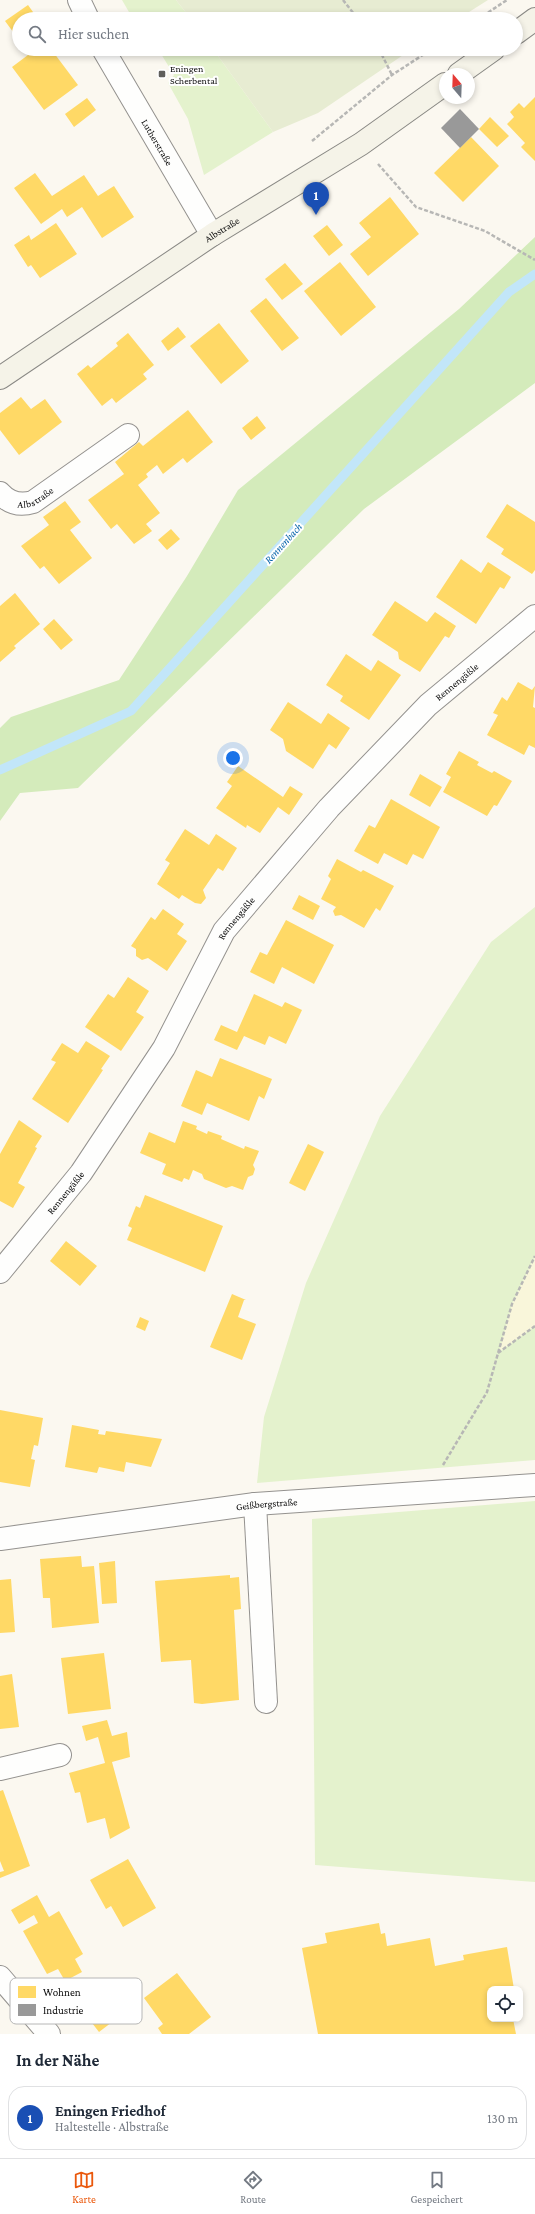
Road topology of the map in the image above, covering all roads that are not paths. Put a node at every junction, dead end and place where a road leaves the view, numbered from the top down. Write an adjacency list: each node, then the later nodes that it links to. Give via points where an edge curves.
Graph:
1 (79, 0): 2 (street)
2 (85, 12)
3 (535, 19): 4 (main road)
4 (523, 28)
5 (107, 56): 9 (street, Lutherstraße)
6 (484, 56): 7 (main road)
7 (467, 68)
8 (439, 88): 9 (main road, Albstraße, via 361,144)
9 (212, 235): 10 (main road, Albstraße)
10 (0, 378)
11 (128, 435): 12 (street, Albstraße, via 33,502 15,503)
12 (0, 493)
13 (535, 616): 14 (street, Rennengäßle, via 428,705 329,808 224,931 164,1048 81,1173)
14 (0, 1272)
15 (535, 1485): 16 (street, Geißbergstraße)
16 (255, 1504): 17 (street, Geißbergstraße); 18 (street)
17 (0, 1539)
18 (266, 1702)
19 (60, 1755): 20 (street)
20 (0, 1770)
21 (0, 1977): 22 (street)
22 (10, 1989)
23 (40, 2024): 24 (street)
24 (49, 2034)

